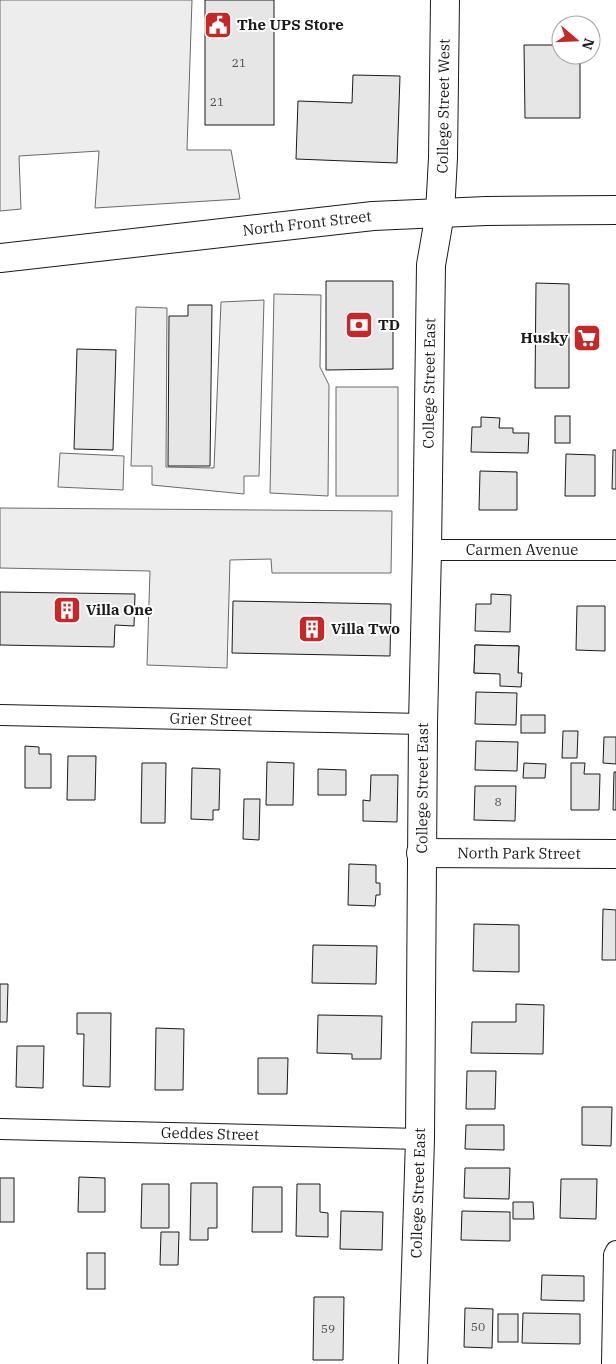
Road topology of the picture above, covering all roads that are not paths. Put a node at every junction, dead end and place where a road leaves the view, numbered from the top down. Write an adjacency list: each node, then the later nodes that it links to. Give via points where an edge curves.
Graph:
1 (445, 0): 3 (main road, College Street West)
2 (616, 210): 3 (main road, North Front Street)
3 (440, 214): 4 (main road, North Front Street, via 373,216); 5 (main road, College Street East, via 431,265)
4 (0, 258)
5 (427, 550): 6 (street, Carmen Avenue); 8 (main road, College Street East)
6 (616, 550)
7 (0, 715): 8 (street, Grier Street)
8 (422, 724): 9 (main road, College Street East)
9 (421, 853): 10 (main road, North Park Street); 12 (main road, College Street East)
10 (616, 854)
11 (0, 1129): 12 (street, Geddes Street)
12 (420, 1139): 14 (main road, College Street East)
13 (616, 1252): 15 (street)
14 (413, 1364)
15 (612, 1364)

